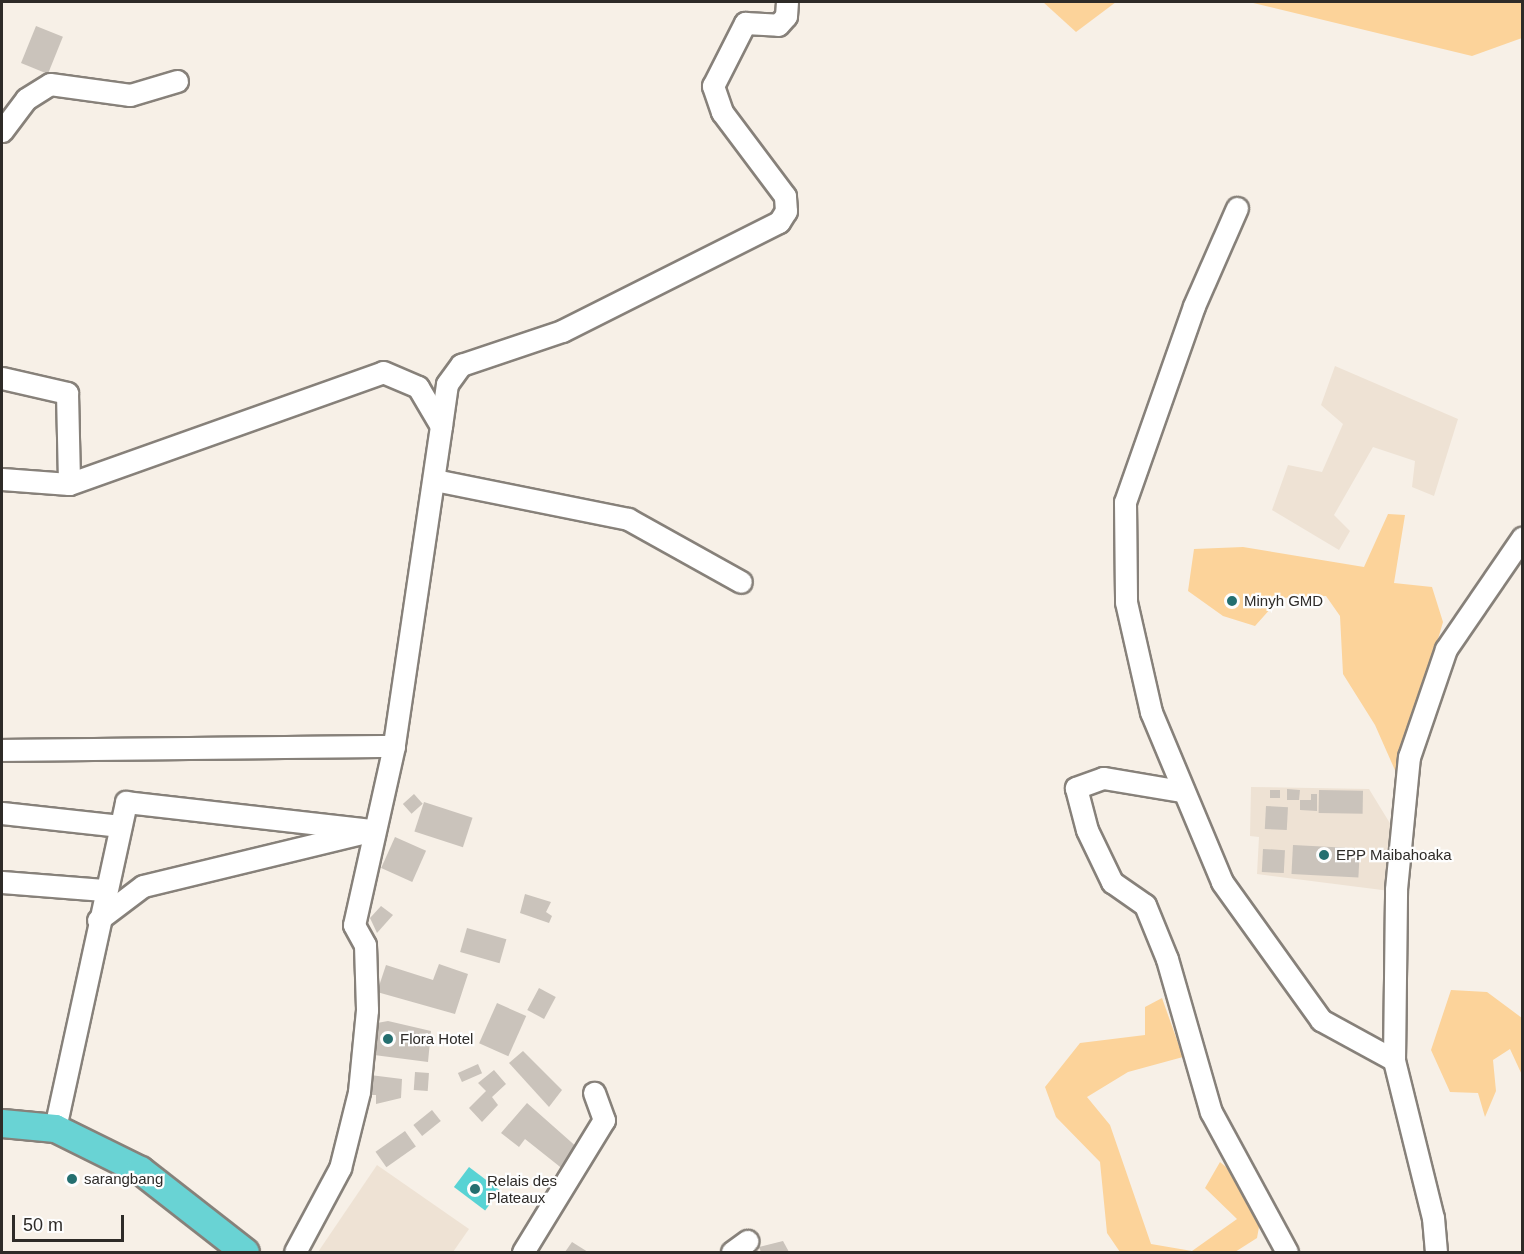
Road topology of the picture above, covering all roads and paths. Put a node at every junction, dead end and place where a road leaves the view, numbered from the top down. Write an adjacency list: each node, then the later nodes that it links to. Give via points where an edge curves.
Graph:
1 (787, 2): 6 (street, via 786,16 778,25 745,23 713,86 722,112 785,196 786,211 779,222 562,331 461,365 447,384)
2 (177, 81): 3 (street, via 130,95 50,84 26,99)
3 (2, 131)
4 (1237, 208): 14 (street, via 1194,306 1125,502 1126,602 1151,712)
5 (2, 378): 9 (street, via 67,393)
6 (441, 426): 8 (street); 9 (street, via 429,400 402,376 365,374)
7 (2, 479): 9 (street)
8 (435, 480): 11 (street, via 628,519); 12 (street)
9 (69, 484)
10 (1522, 538): 21 (street, via 1446,649 1409,757 1395,889)
11 (741, 582)
12 (394, 746): 13 (street); 17 (street)
13 (2, 750)
14 (1181, 791): 21 (street, via 1222,882 1302,998 1329,1025); 28 (street, via 1103,778 1076,788 1087,831 1112,882 1145,905 1167,959 1211,1112)
15 (2, 813): 16 (street)
16 (120, 826): 17 (street, via 126,802); 19 (street)
17 (371, 830): 20 (street, via 337,843 143,886); 26 (street, via 354,925 365,945 368,1010 359,1092 340,1168)
18 (2, 882): 19 (street)
19 (104, 890): 20 (street)
20 (98, 920): 24 (street)
21 (1394, 1060): 29 (street, via 1433,1218)
22 (594, 1093): 27 (street, via 604,1120)
23 (2, 1123): 24 (main road)
24 (55, 1128): 25 (main road, via 140,1170)
25 (245, 1252)
26 (295, 1252)
27 (523, 1252)
28 (1287, 1252)
29 (1436, 1252)

